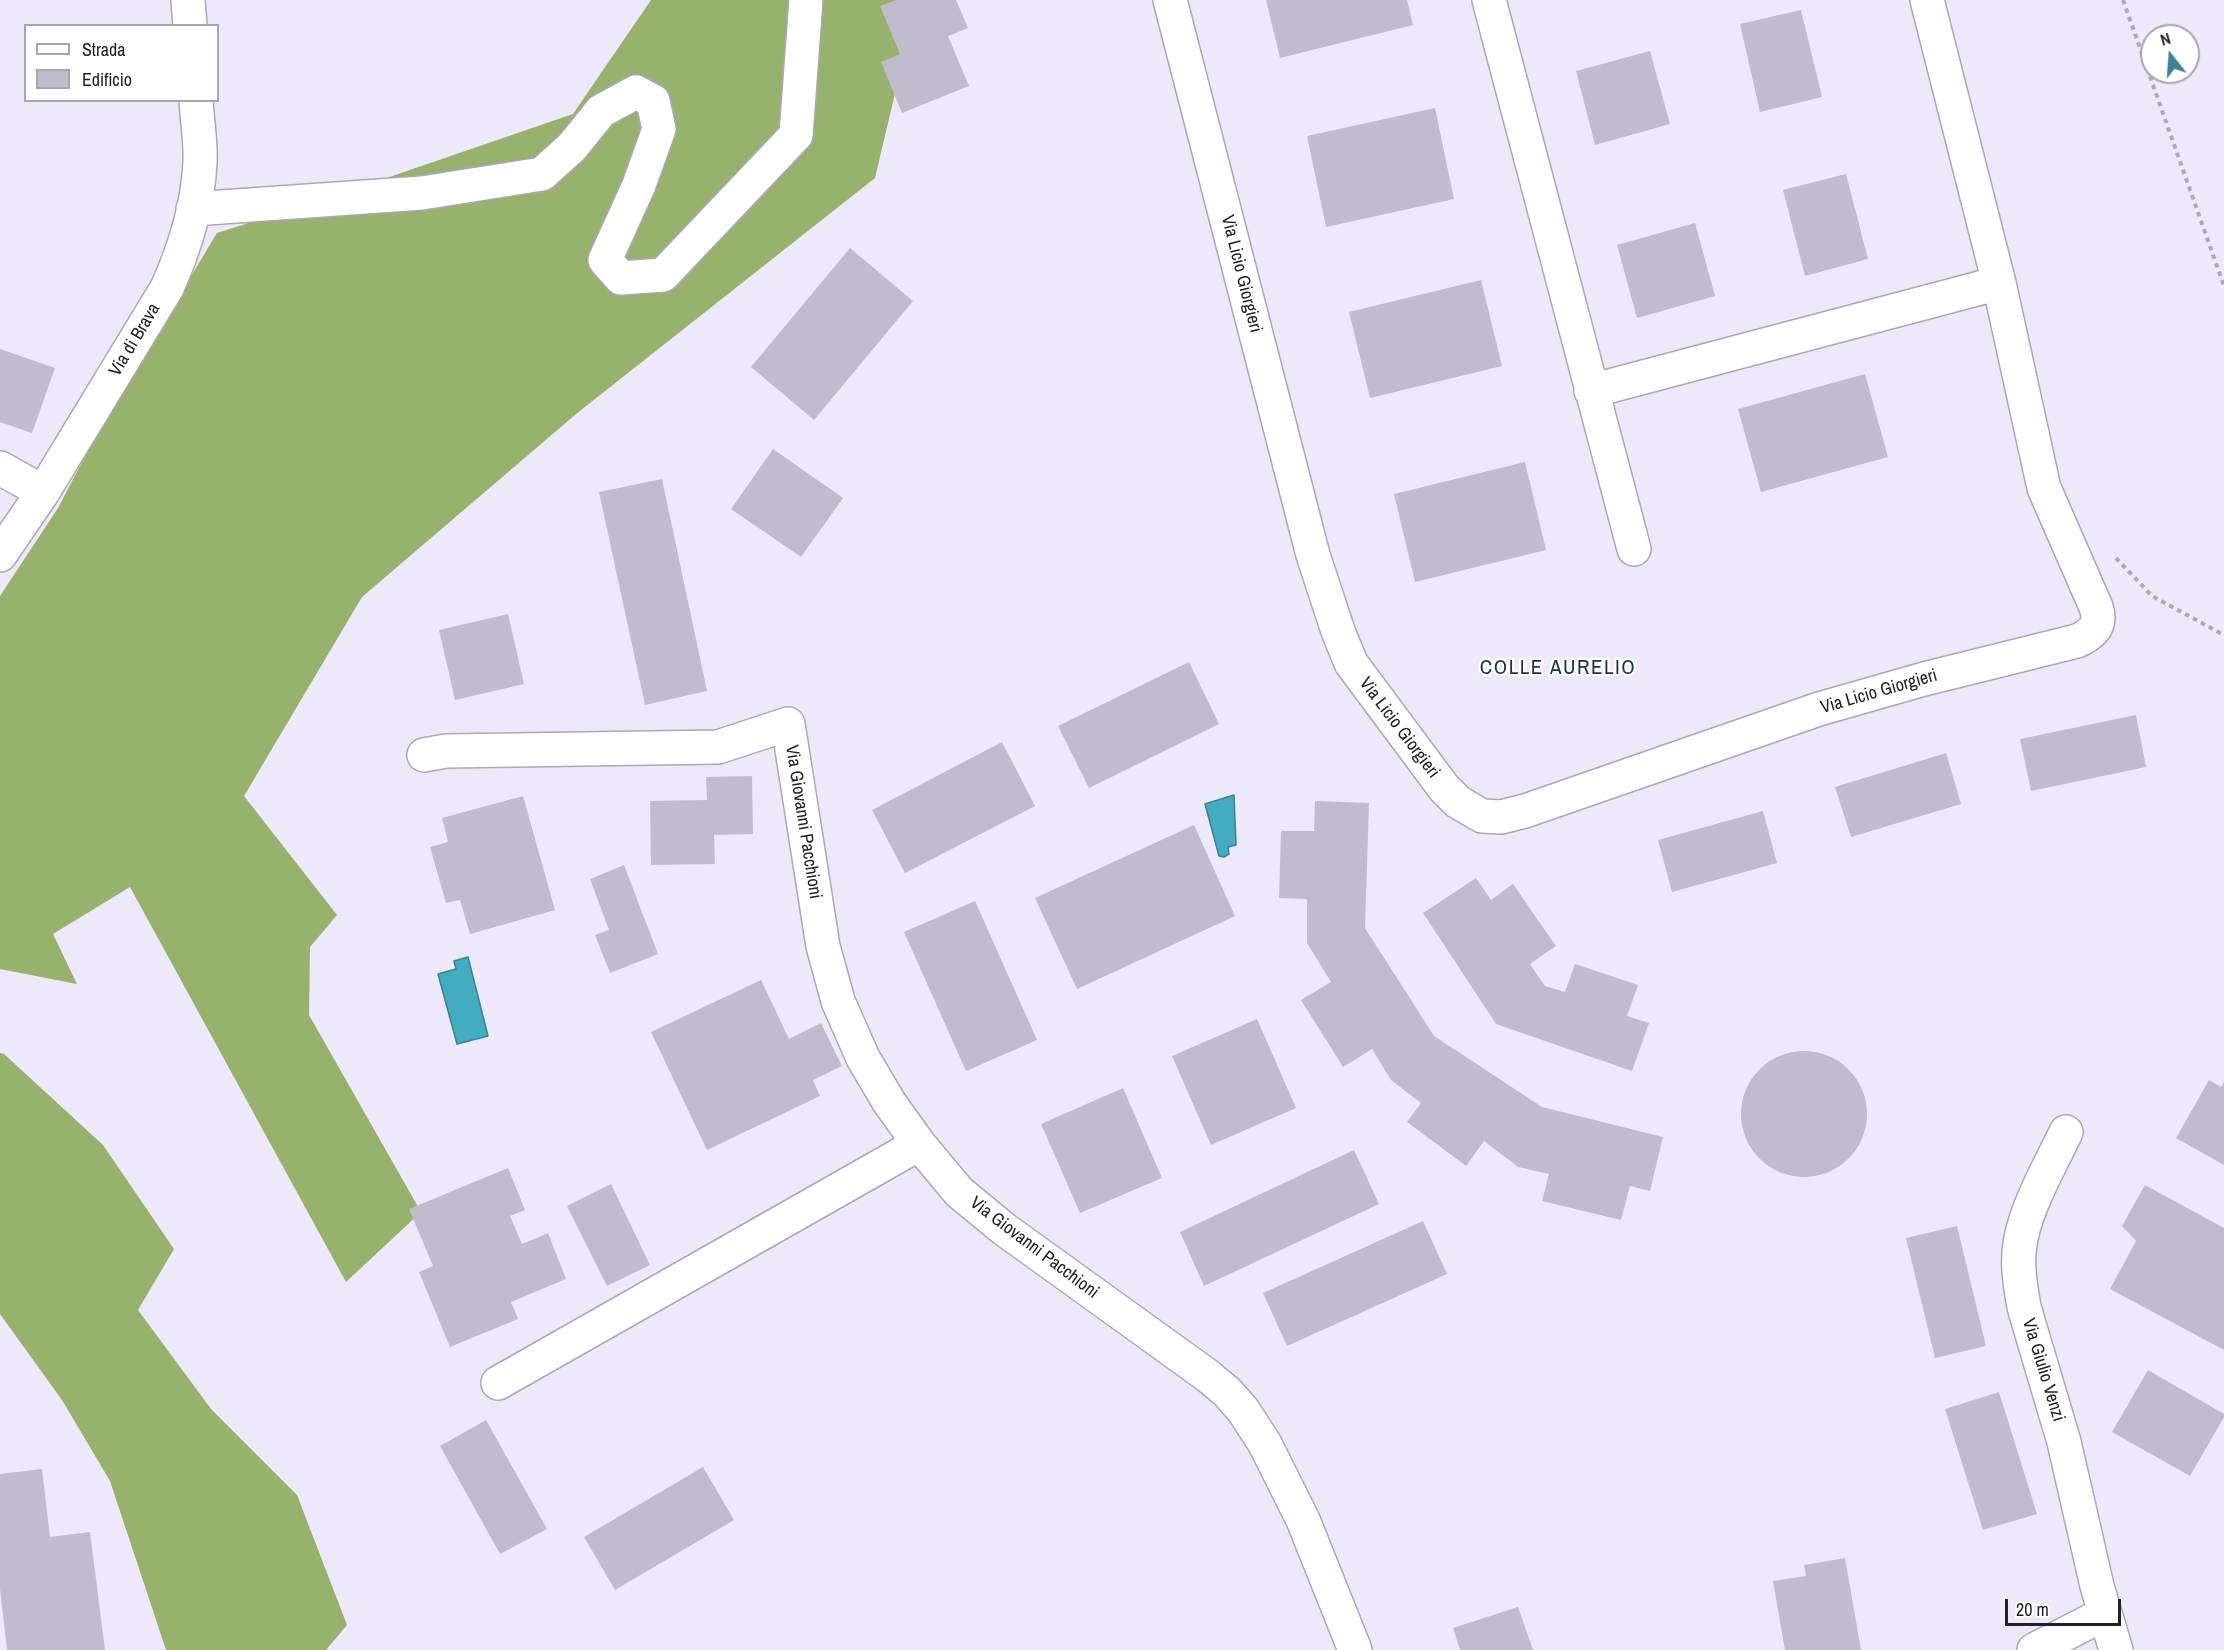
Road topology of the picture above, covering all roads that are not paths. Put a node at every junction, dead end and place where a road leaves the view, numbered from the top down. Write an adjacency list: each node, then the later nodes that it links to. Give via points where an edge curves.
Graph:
1 (188, 0): 6 (street)
2 (806, 0): 8 (street, via 796,135 663,275 621,278 605,260 639,185 658,129 653,101 636,92 601,111 572,147 542,174 422,193)
3 (1170, 0): 9 (street, Via Licio Giorgieri, via 1313,555 1338,631 1351,663 1367,685 1444,788 1473,813 1490,817 1514,814 1819,709 2077,641 2096,628 2096,607 2044,488)
4 (1489, 0): 10 (street)
5 (1927, 0): 9 (street)
6 (190, 24)
7 (196, 102): 8 (street, Via di Brava, via 200,159)
8 (193, 209): 12 (street, Via di Brava, via 182,255 167,288)
9 (1999, 283): 10 (street)
10 (1591, 391): 13 (street)
11 (0, 468): 12 (street)
12 (43, 492): 14 (street, Via di Brava)
13 (1634, 549)
14 (0, 555)
15 (424, 755): 17 (street, Via Giovanni Pacchioni, via 718,747 788,724 823,946 838,1001 863,1058)
16 (2066, 1132): 19 (street, Via Giulio Venzi, via 2026,1220 2021,1239 2020,1284 2064,1442)
17 (919, 1144): 18 (street); 20 (street, Via Giovanni Pacchioni, via 959,1192 1004,1229 1208,1376 1243,1410 1265,1444 1303,1520)
18 (498, 1383)
19 (2104, 1614): 21 (street); 22 (street, Via Giulio Venzi)
20 (1355, 1650)
21 (2034, 1650)
22 (2116, 1650)

